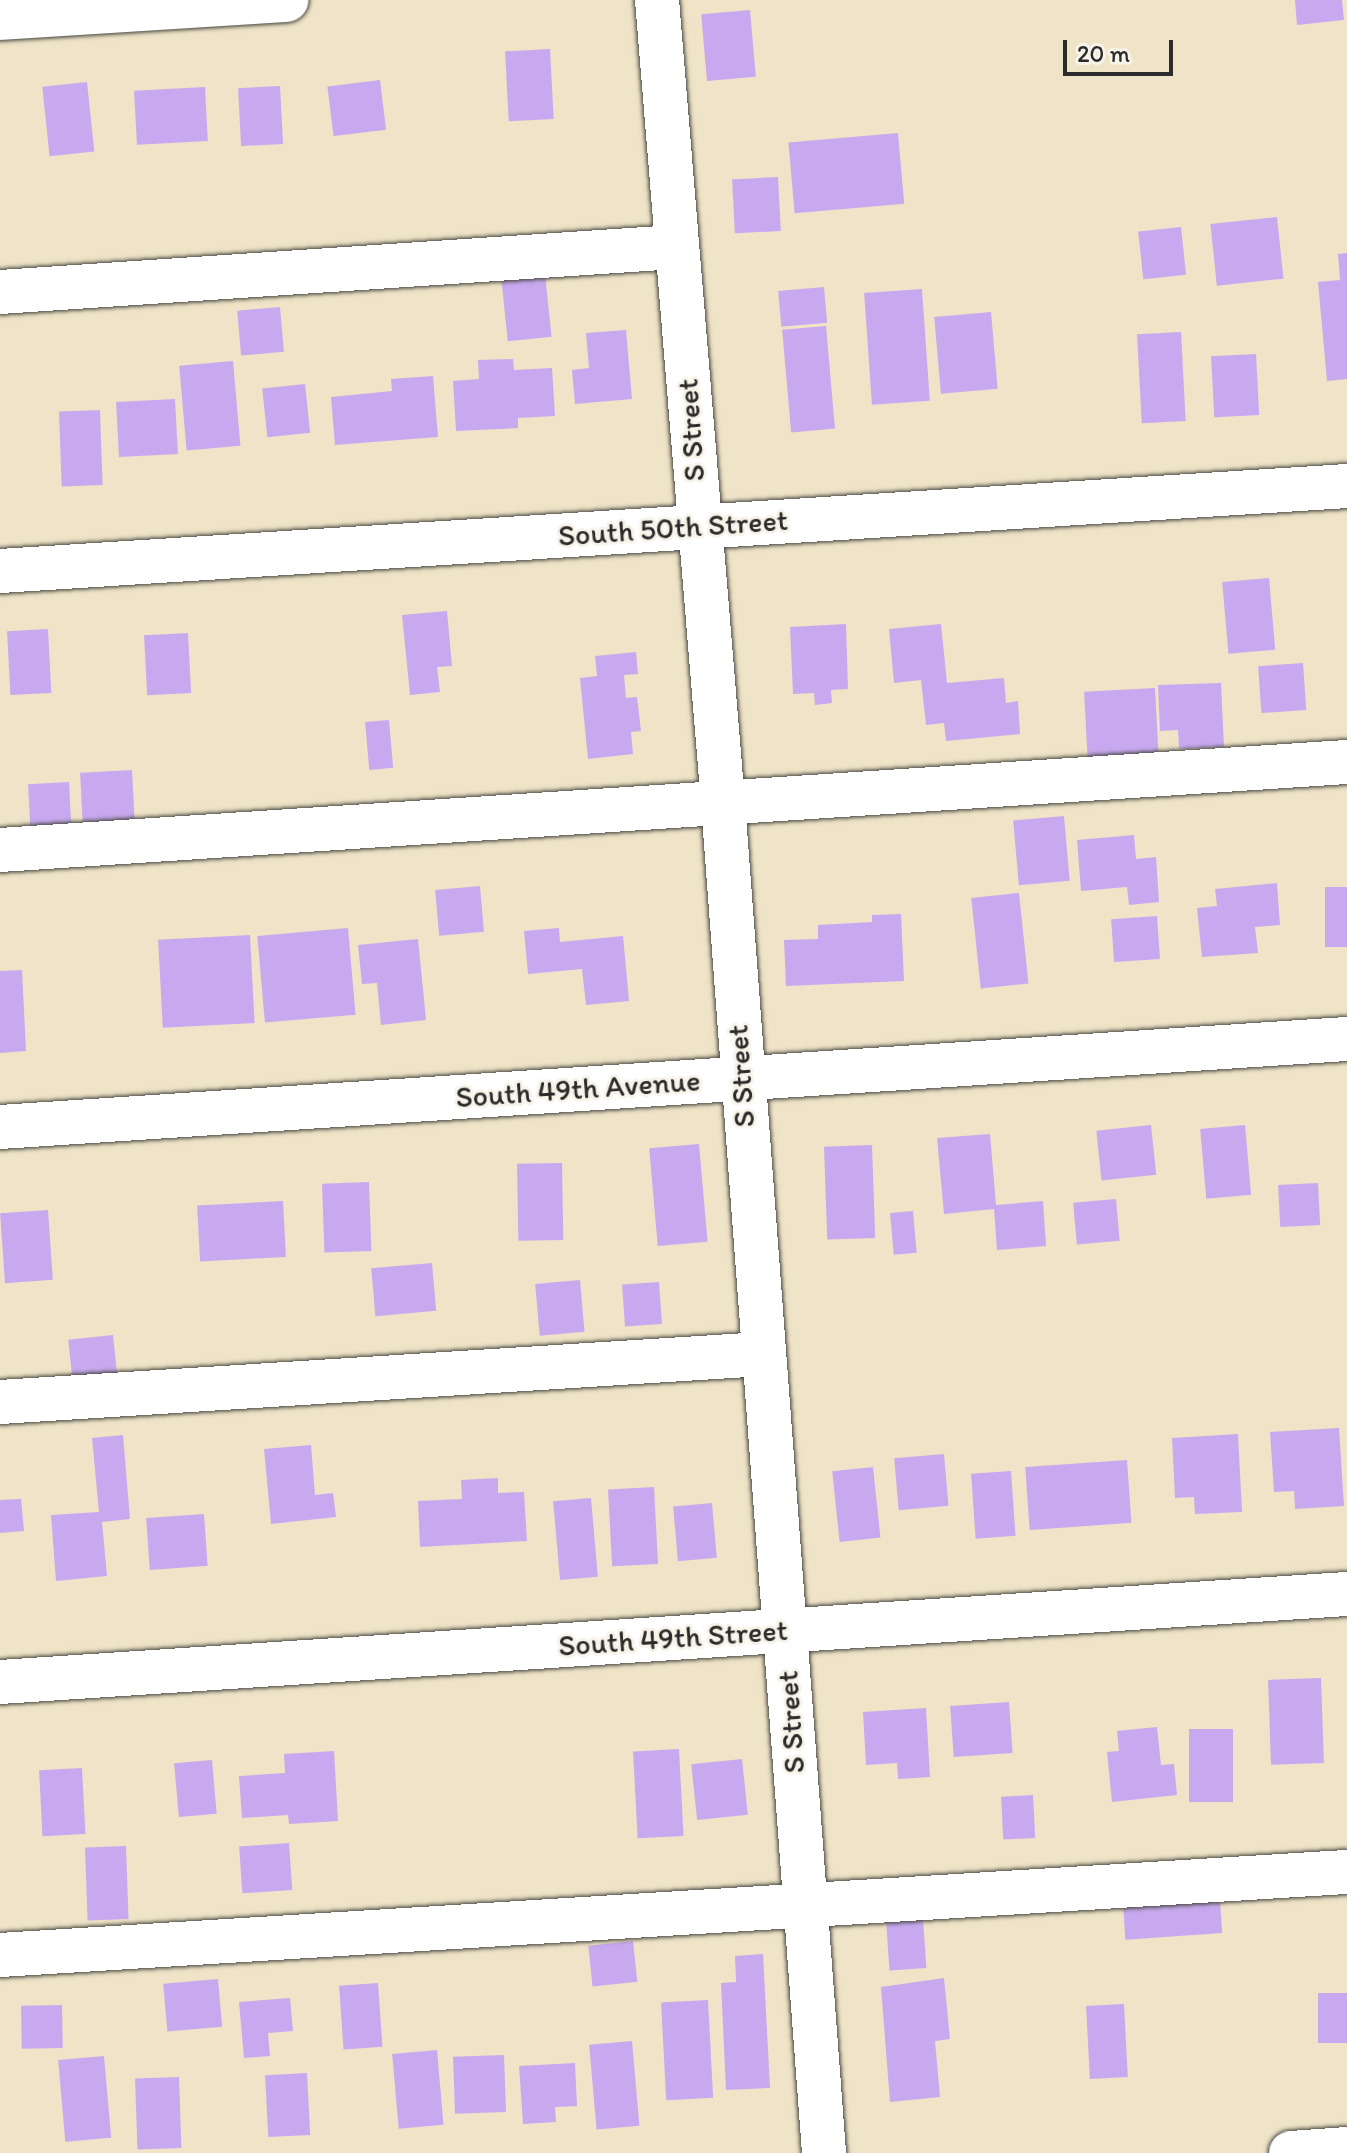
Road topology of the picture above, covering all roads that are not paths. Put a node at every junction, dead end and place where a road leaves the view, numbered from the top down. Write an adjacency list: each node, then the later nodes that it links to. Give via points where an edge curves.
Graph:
1 (286, 0): 3 (street)
2 (657, 0): 4 (street, S Street)
3 (0, 18)
4 (676, 247): 5 (street); 7 (street, S Street)
5 (0, 292)
6 (1347, 486): 7 (street, South 50th Street)
7 (698, 526): 8 (street, South 50th Street); 10 (street, S Street)
8 (0, 571)
9 (1347, 762): 10 (street)
10 (723, 803): 11 (street); 13 (street, S Street)
11 (0, 850)
12 (1347, 1039): 13 (street, South 49th Avenue)
13 (741, 1079): 14 (street, South 49th Avenue); 15 (street, S Street)
14 (0, 1127)
15 (763, 1354): 16 (street); 18 (street, S Street)
16 (0, 1402)
17 (1347, 1594): 18 (street, South 49th Street)
18 (785, 1631): 19 (street, South 49th Street); 21 (street, S Street)
19 (0, 1682)
20 (1347, 1872): 21 (street)
21 (805, 1903): 22 (street); 24 (street, S Street)
22 (0, 1955)
23 (1347, 2149): 25 (street)
24 (824, 2153)
25 (1291, 2153)

